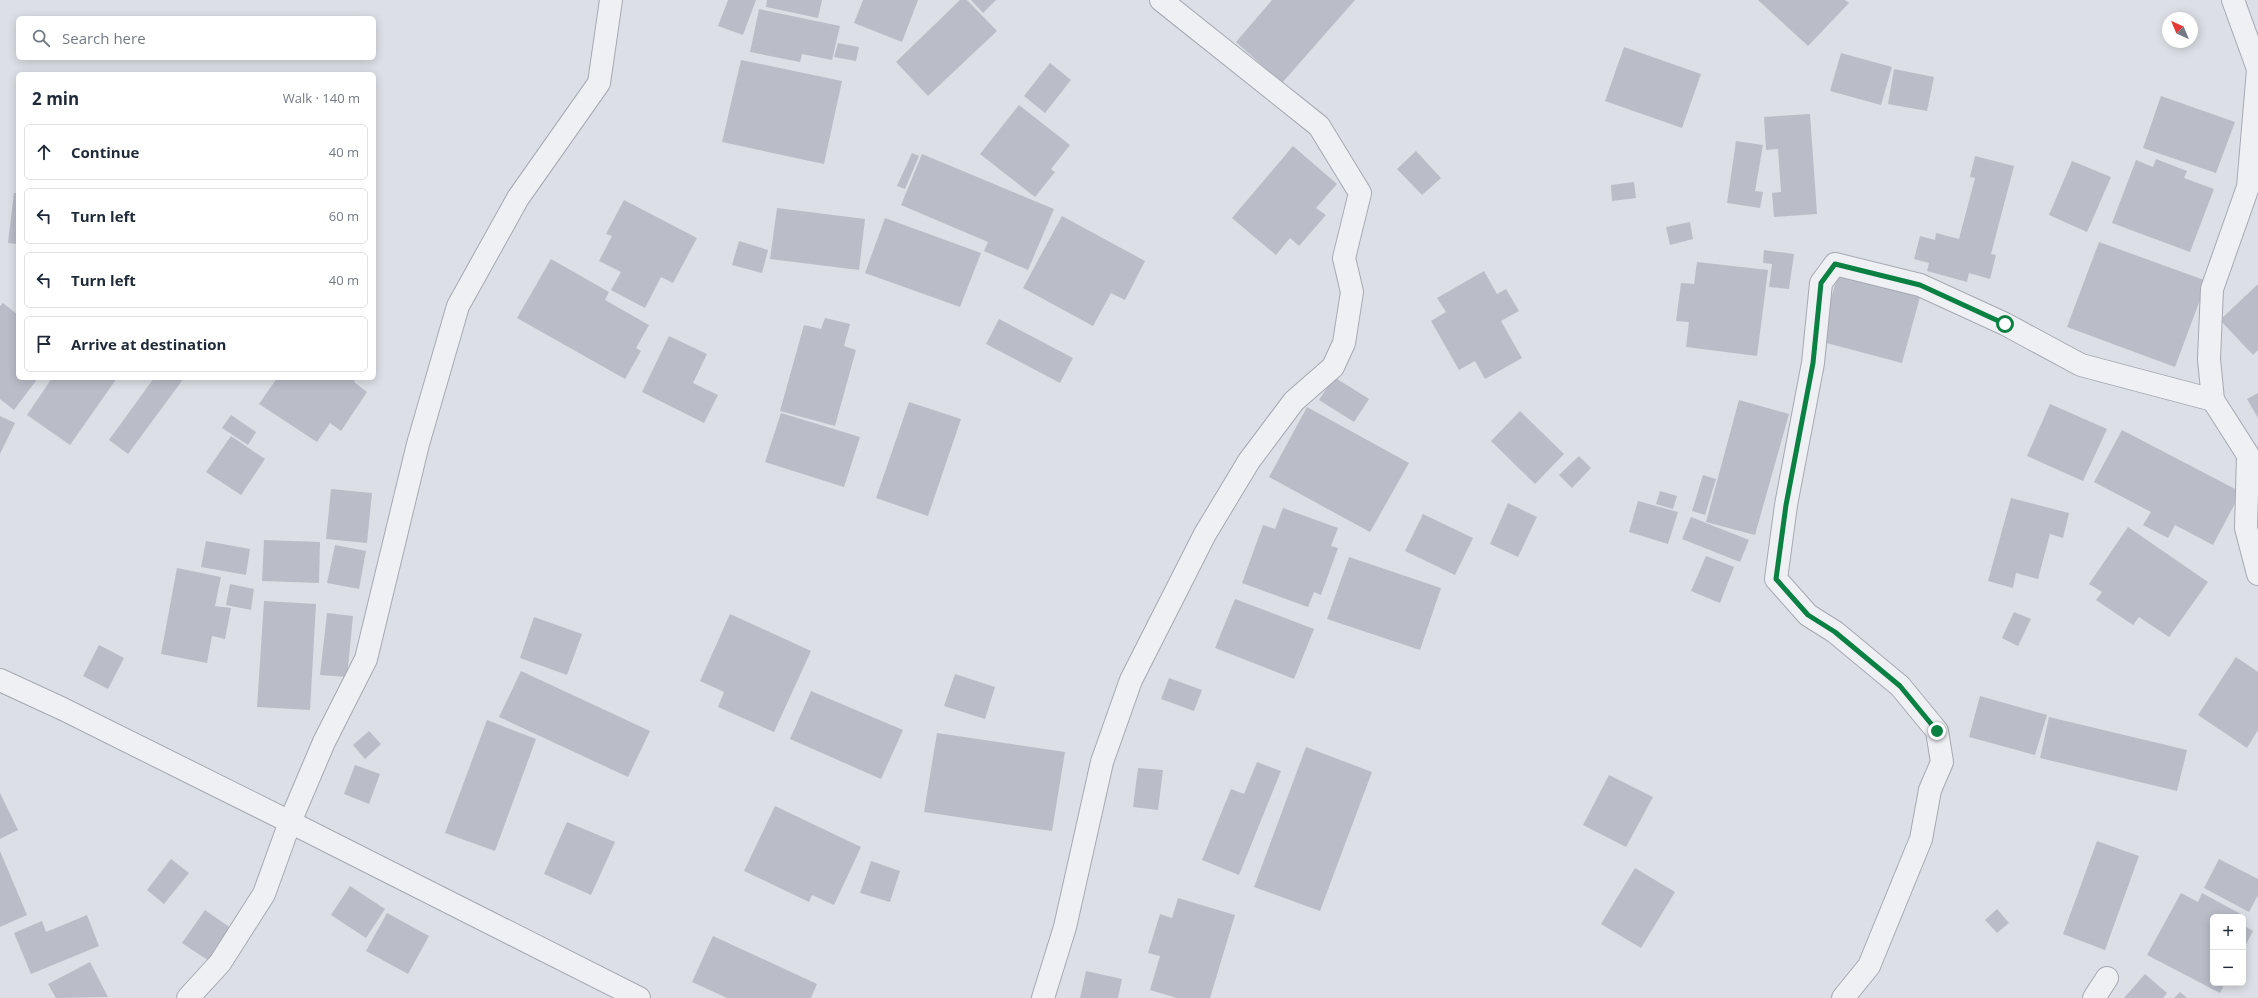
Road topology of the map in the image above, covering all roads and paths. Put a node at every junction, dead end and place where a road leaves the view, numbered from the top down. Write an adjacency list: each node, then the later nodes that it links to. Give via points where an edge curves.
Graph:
1 (611, 0): 8 (street, via 599,83 518,198 458,306 418,444 366,659 324,742)
2 (1161, 0): 12 (street, via 1319,126 1360,193 1344,258 1352,292 1344,343 1334,367 1294,401 1249,461 1205,534 1131,680 1102,762 1065,927)
3 (2233, 0): 4 (street)
4 (2258, 69): 5 (street, via 2248,187 2212,289 2209,359)
5 (2213, 400): 6 (street, via 2248,455 2246,528); 13 (street, via 2081,365 2005,324 1920,285 1835,264 1821,283 1813,363 1786,505 1776,579 1808,615 1835,632 1900,686 1937,731 1942,762 1930,790 1921,839 1869,966)
6 (2258, 574)
7 (0, 680): 8 (street, via 64,709)
8 (290, 822): 10 (street, via 264,894 220,963); 11 (street)
9 (2107, 978): 14 (street)
10 (188, 998)
11 (639, 998)
12 (1043, 998)
13 (1843, 998)
14 (2094, 998)

